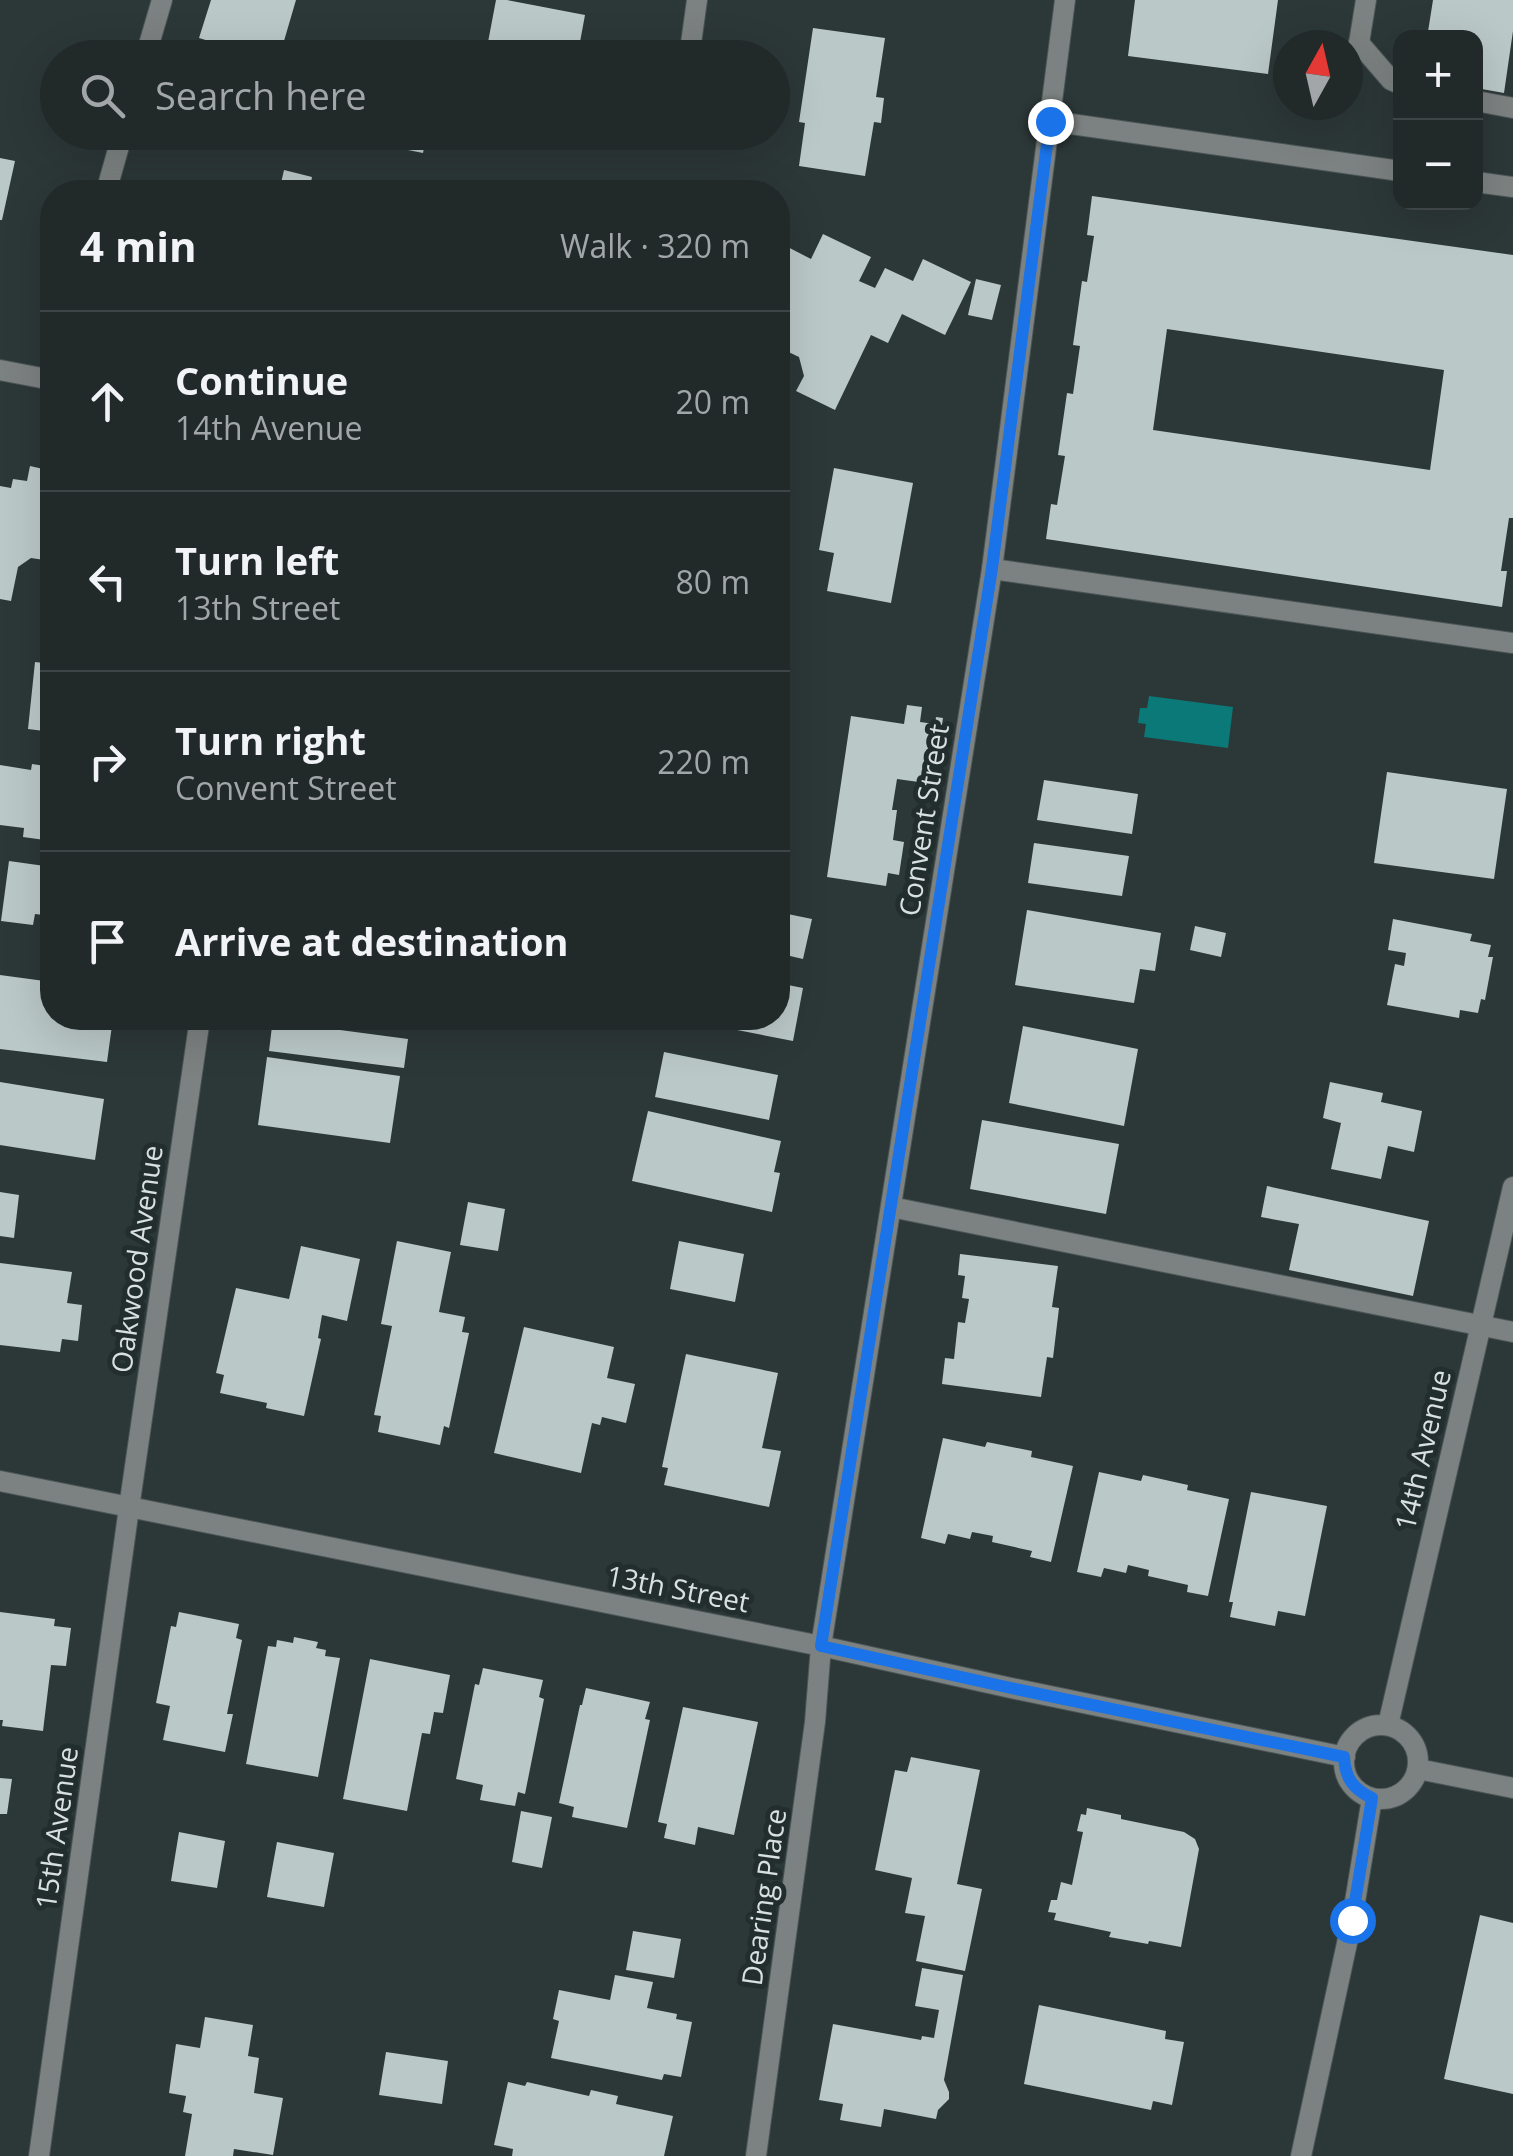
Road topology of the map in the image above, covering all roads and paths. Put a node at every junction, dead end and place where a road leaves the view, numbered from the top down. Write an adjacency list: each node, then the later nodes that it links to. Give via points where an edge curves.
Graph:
1 (162, 0): 5 (street)
2 (697, 0): 6 (street)
3 (1065, 0): 10 (street, Convent Street)
4 (1366, 0): 7 (street, via 1359,43)
5 (150, 40)
6 (691, 40)
7 (1393, 81)
8 (1483, 103): 9 (street)
9 (1513, 108)
10 (1050, 121): 12 (street); 18 (street, Convent Street)
11 (118, 150): 13 (street)
12 (1393, 170)
13 (109, 180)
14 (1483, 183): 15 (street)
15 (1513, 188)
16 (0, 370): 17 (street)
17 (40, 376)
18 (992, 568): 19 (street); 22 (street, Convent Street)
19 (1513, 643)
20 (198, 1030): 26 (street, Oakwood Avenue)
21 (1513, 1187): 23 (street, 14th Avenue)
22 (891, 1207): 23 (street); 27 (street, Convent Street)
23 (1480, 1324): 24 (street); 28 (street, 14th Avenue)
24 (1513, 1332)
25 (0, 1480): 26 (street, 13th Street)
26 (128, 1508): 27 (street, 13th Street); 33 (street, 15th Avenue)
27 (821, 1646): 29 (street, 13th Street); 34 (street, Dearing Place)
28 (1388, 1725): 29 (street, via 1359,1732); 30 (street, via 1408,1736)
29 (1344, 1757): 32 (street, via 1354,1787)
30 (1418, 1768): 31 (street); 32 (street, via 1396,1796)
31 (1513, 1788)
32 (1372, 1798): 35 (street)
33 (39, 2156)
34 (756, 2156)
35 (1301, 2156)

